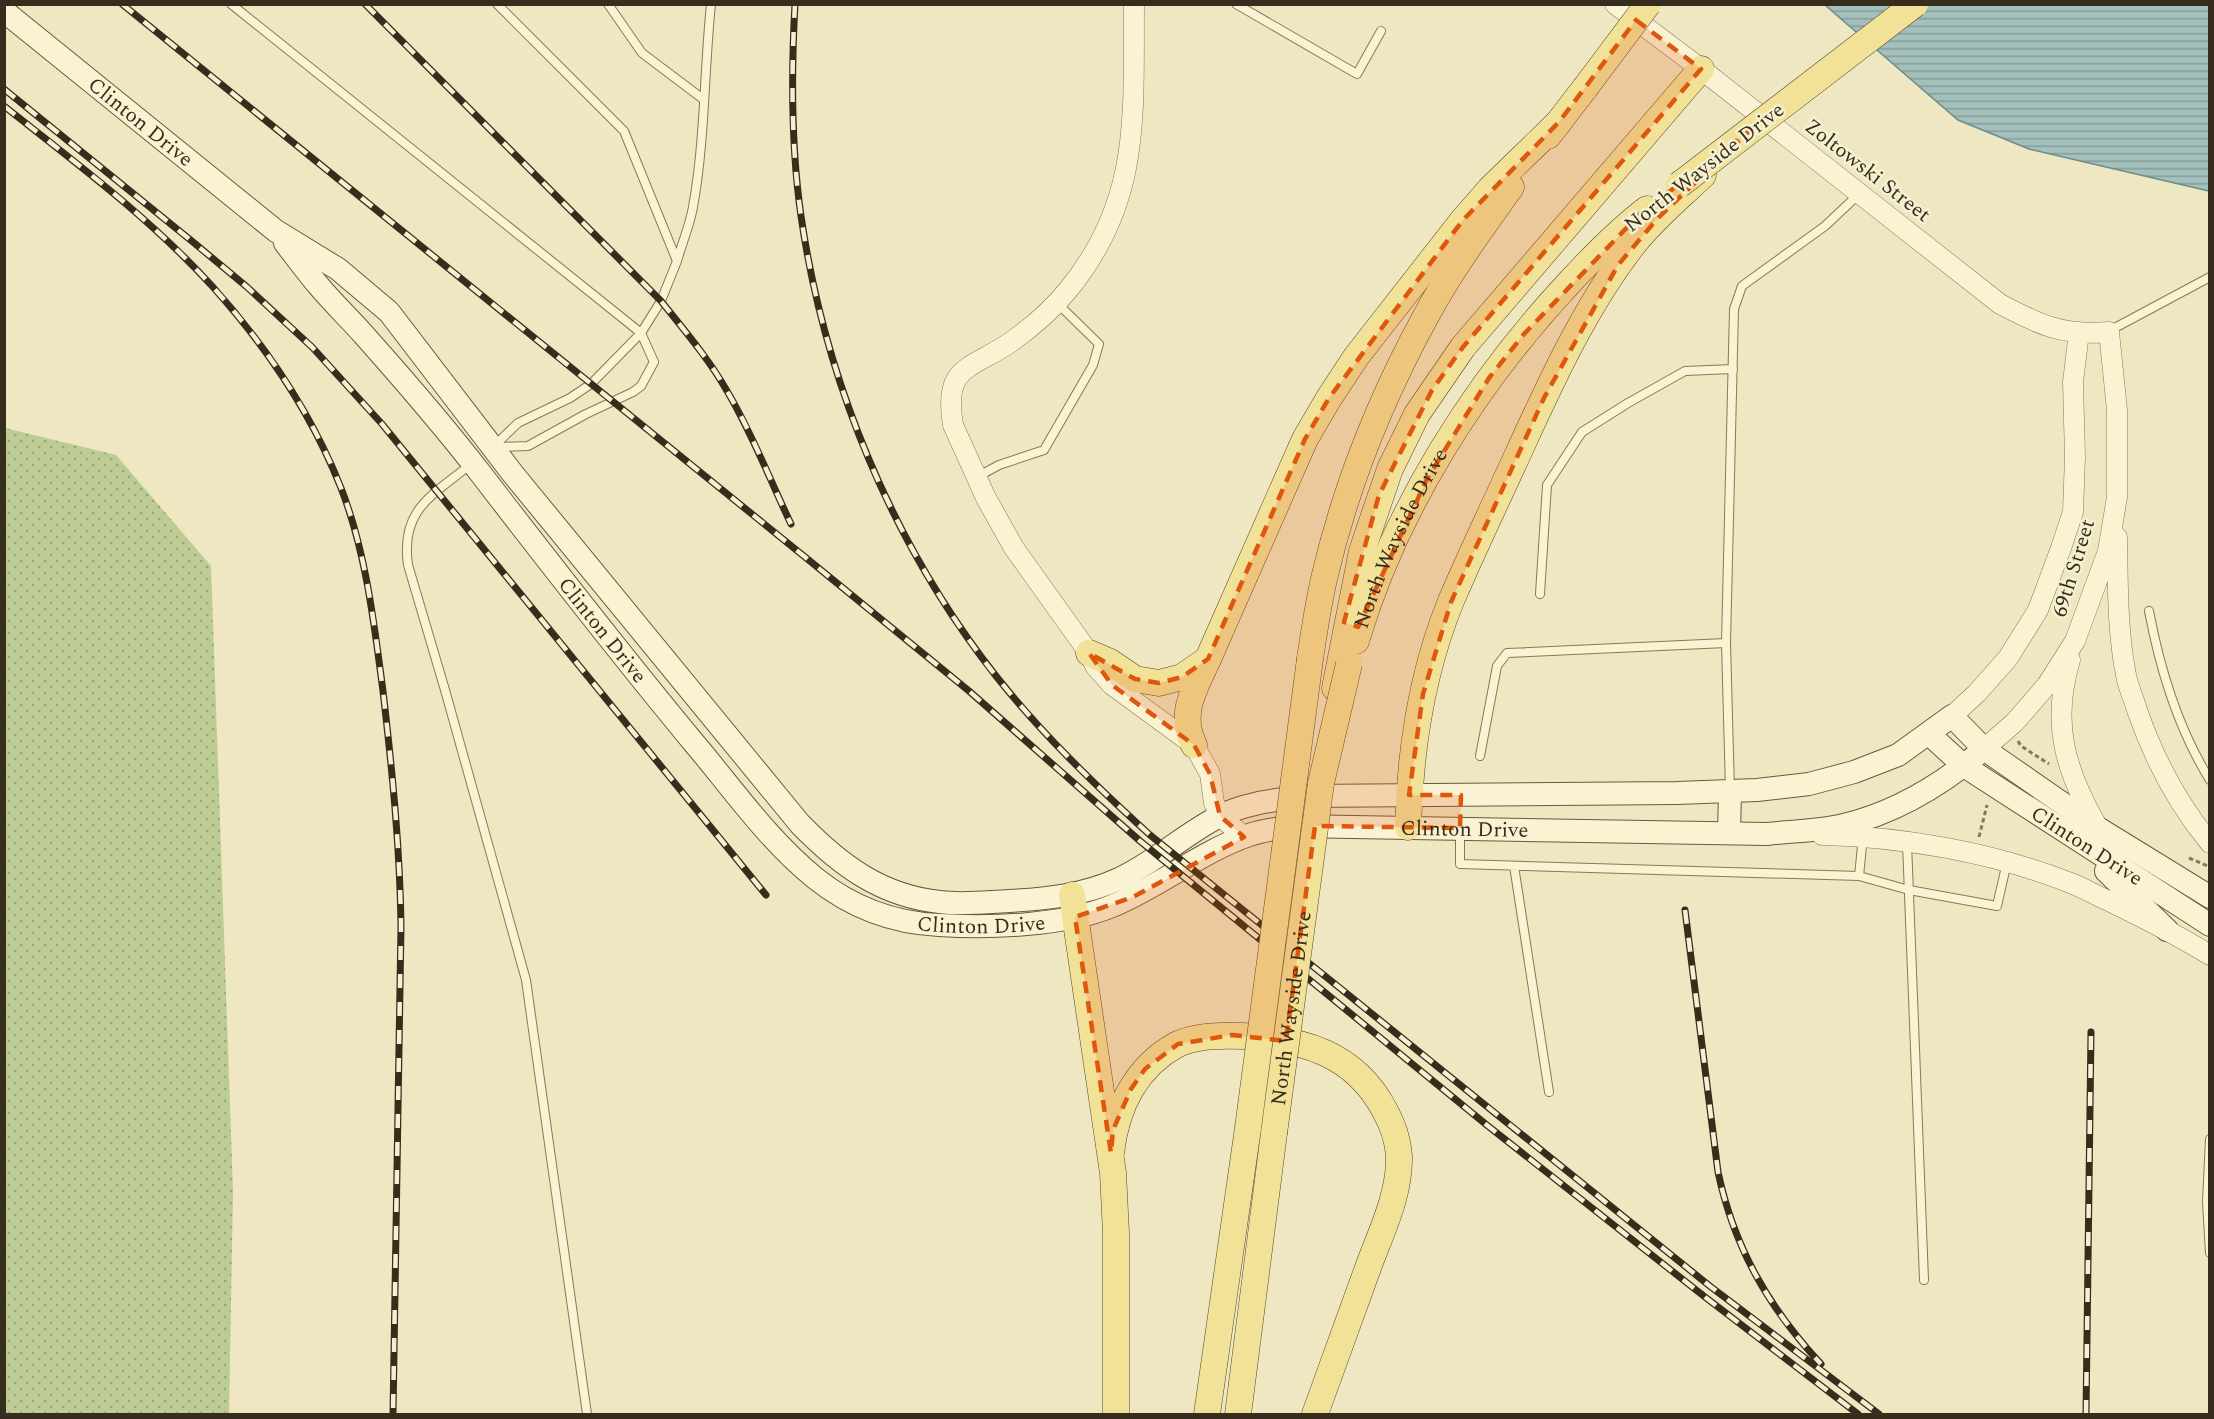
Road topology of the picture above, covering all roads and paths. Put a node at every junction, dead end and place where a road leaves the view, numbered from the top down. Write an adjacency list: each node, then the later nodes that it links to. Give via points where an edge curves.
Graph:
1 (231, 4): 23 (lane)
2 (497, 4): 18 (lane, via 624,131)
3 (608, 4): 13 (lane, via 642,53)
4 (711, 4): 13 (lane)
5 (1134, 4): 20 (street, via 1133,128 1122,189 1091,260)
6 (1236, 4): 11 (lane, via 1357,74)
7 (1615, 4): 12 (street, Zoltowski Street)
8 (1648, 4): 14 (main road, North Wayside Drive, bridge)
9 (1915, 4): 15 (main road, North Wayside Drive, bridge, via 1749,131)
10 (4, 11): 17 (main road, Clinton Drive)
11 (1381, 31)
12 (1701, 69): 16 (street, Zoltowski Street); 35 (main road, via 1463,346 1417,414 1390,469 1371,521 1354,582)
13 (703, 99): 18 (lane, via 693,209)
14 (1559, 122): 34 (main road, via 1463,220 1356,357 1329,398 1305,439); 80 (main road, North Wayside Drive, bridge, via 1463,256 1426,316 1386,396 1333,541 1310,659)
15 (1680, 190): 35 (main road, North Wayside Drive, via 1640,214 1584,266 1489,378 1403,523); 46 (main road, via 1634,243 1583,321 1480,537 1451,602 1431,661 1416,731)
16 (1859, 193): 21 (street, Zoltowski Street, via 2000,304 2051,328); 24 (lane, via 1825,226 1742,286 1734,309)
17 (276, 231): 25 (main road, Clinton Drive, via 338,269 389,312); 26 (main road, Clinton Drive, via 318,286 364,334)
18 (677, 261): 23 (lane, via 661,301)
19 (2210, 277): 22 (lane)
20 (1057, 303): 27 (street, via 1009,343 965,369 954,384 950,404 953,425); 27 (lane, via 1099,344 1093,365 1044,450)
21 (2079, 332): 22 (street, Zoltowski Street); 36 (street, 69th Street, via 2073,382 2073,512 2038,610 2008,658)
22 (2109, 332): 28 (street, 69th Street, via 2116,410)
23 (641, 333): 25 (lane, via 591,384 518,423); 25 (lane, via 654,362 641,386 528,446)
24 (1733, 369): 29 (lane, via 1685,371 1582,432 1547,485); 32 (lane)
25 (493, 447): 26 (main road); 69 (main road, Clinton Drive, via 670,668 800,824 831,855 883,886 940,902 1034,900)
26 (472, 464): 69 (main road, Clinton Drive, via 601,630 779,845 818,880 880,915 916,923 991,925 1051,921); 78 (lane, via 419,508 409,527 406,554 526,980)
27 (976, 477): 33 (street, via 1014,548)
28 (2117, 497): 31 (street, 69th Street, via 2108,551); 59 (street, via 2118,609 2126,677 2163,774 2187,816)
29 (1539, 594)
30 (2150, 611): 44 (lane, via 2168,688)
31 (2075, 641): 40 (street, 69th Street, via 2047,685 2015,722); 53 (street, via 2064,679 2061,718 2066,757 2078,794)
32 (1726, 643): 41 (lane, via 1507,653 1497,666); 45 (lane)
33 (1089, 652): 34 (main road, via 1135,679 1153,682 1173,681); 39 (street, via 1112,685)
34 (1208, 659): 39 (main road, via 1186,714)
35 (1344, 664): 81 (main road, North Wayside Drive, bridge, via 1321,783)
36 (1952, 716): 37 (main road, Clinton Drive); 40 (main road, Clinton Drive)
37 (1929, 734): 42 (main road, Clinton Drive); 45 (main road, Clinton Drive, via 1898,755 1854,772 1809,784)
38 (2015, 736): 43 (path, via 2021,746)
39 (1194, 745): 49 (street, via 1210,774)
40 (1984, 749): 42 (main road, Clinton Drive); 53 (main road, Clinton Drive)
41 (1480, 756)
42 (1964, 766): 51 (main road, Clinton Drive, via 1922,795); 54 (main road, Clinton Drive)
43 (2053, 766)
44 (2210, 780)
45 (1730, 792): 47 (main road, Clinton Drive); 55 (main road)
46 (1409, 795): 47 (main road, Clinton Drive); 49 (main road, Clinton Drive, via 1304,796 1256,804); 50 (main road)
47 (1461, 795): 52 (main road)
48 (1989, 800): 57 (path)
49 (1220, 816): 56 (street); 69 (main road, Clinton Drive, via 1143,867)
50 (1408, 827): 52 (main road, Clinton Drive); 56 (main road, Clinton Drive, via 1295,826)
51 (1862, 827): 55 (main road, Clinton Drive); 58 (street); 65 (lane)
52 (1460, 828): 55 (main road, Clinton Drive); 63 (lane, via 1460,864)
53 (2098, 828): 60 (main road, Clinton Drive)
54 (2062, 831): 70 (main road, Clinton Drive); 71 (main road)
55 (1729, 833)
56 (1244, 837): 69 (main road, Clinton Drive, via 1104,909)
57 (1979, 838)
58 (1907, 842): 62 (street); 67 (lane)
59 (2210, 843)
60 (2142, 855): 66 (main road); 68 (main road, Clinton Drive)
61 (2184, 856): 64 (path)
62 (2007, 861): 67 (lane, via 1997,906); 71 (street, via 2068,882)
63 (1514, 866): 65 (lane); 73 (lane)
64 (2210, 867)
65 (1859, 876): 67 (lane)
66 (2210, 884)
67 (1909, 890): 77 (lane)
68 (2210, 897)
69 (1073, 906): 75 (main road)
70 (2210, 925)
71 (2168, 930): 72 (street)
72 (2210, 955)
73 (1549, 1092)
74 (2210, 1139): 76 (lane)
75 (1111, 1153): 79 (main road, via 1116,1233); 82 (main road, via 1120,1112 1145,1068 1178,1044 1198,1038 1233,1035 1278,1039 1323,1051 1362,1077 1377,1096 1396,1137 1399,1156 1394,1196)
76 (2210, 1253)
77 (1924, 1280)
78 (586, 1414)
79 (1116, 1414)
80 (1207, 1414)
81 (1238, 1414)
82 (1315, 1414)

